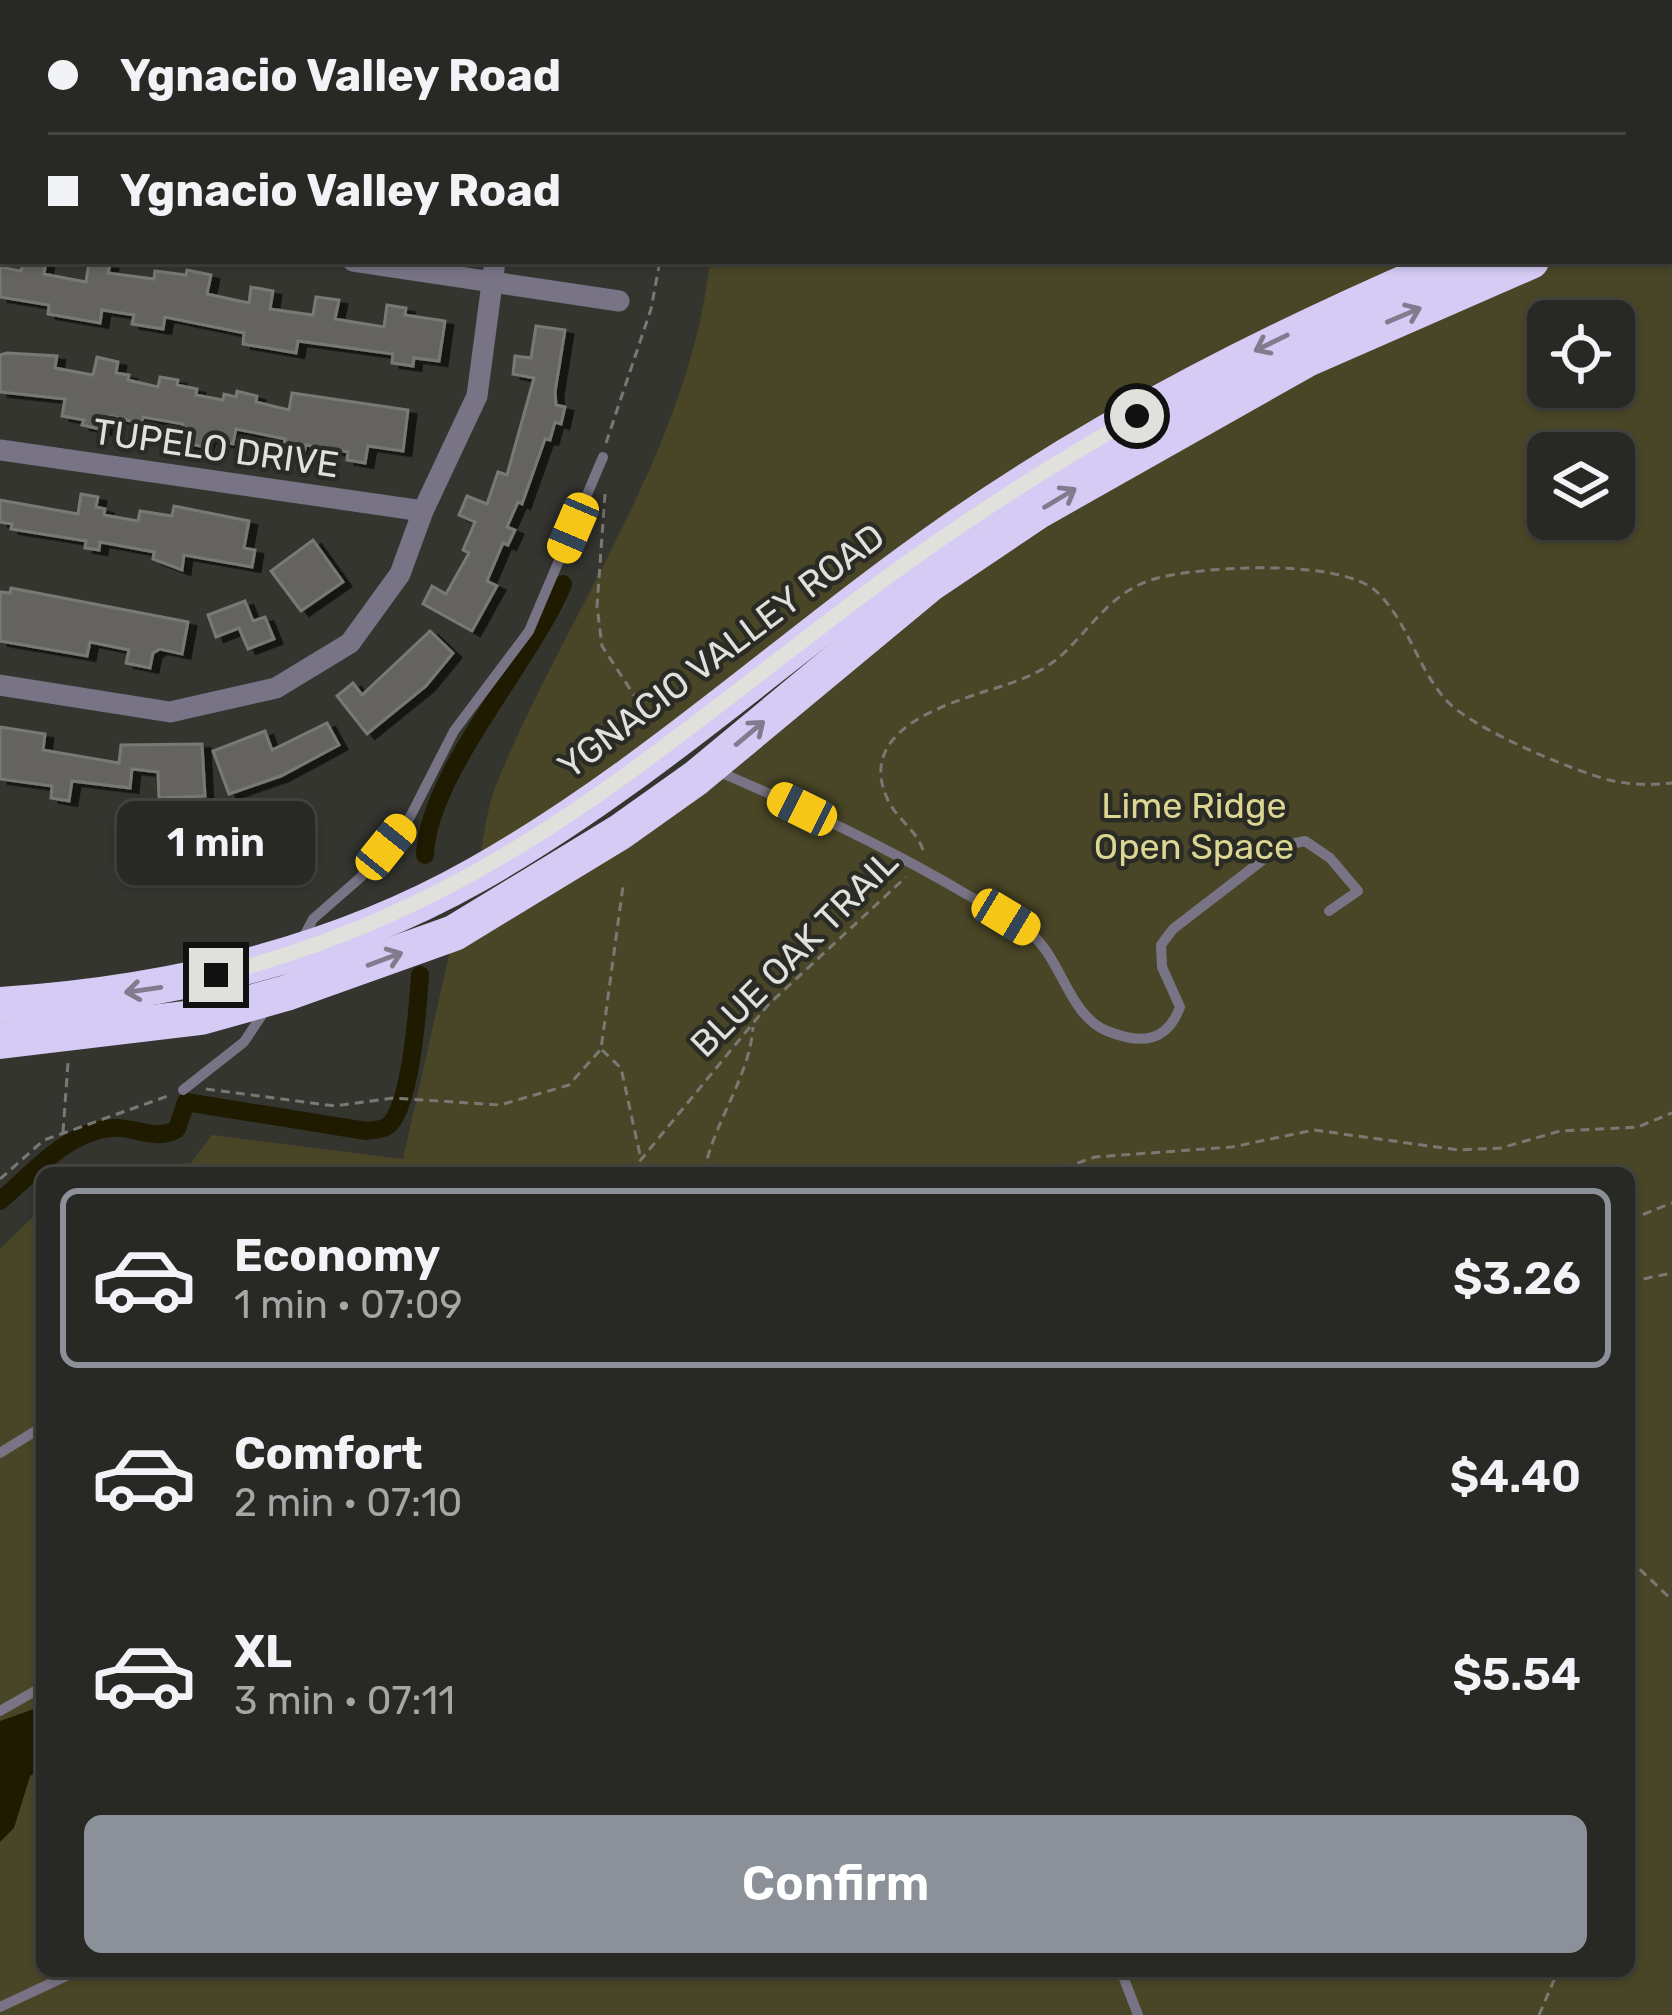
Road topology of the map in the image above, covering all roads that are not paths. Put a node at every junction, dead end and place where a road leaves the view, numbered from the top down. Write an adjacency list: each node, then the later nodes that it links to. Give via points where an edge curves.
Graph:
1 (400, 264): 4 (street)
2 (1447, 264): 12 (highway, YGNACIO VALLEY ROAD, one-way to 12, via 1270,343 1069,455 857,599 599,799 477,875)
3 (1524, 264): 10 (highway, YGNACIO VALLEY ROAD, one-way to 3, via 931,583 1054,501 1307,359)
4 (494, 270): 5 (street); 8 (street, via 477,396)
5 (619, 302)
6 (0, 451): 8 (street, TUPELO DRIVE)
7 (604, 457): 12 (lane, via 529,631 454,731 410,817 362,877 313,919)
8 (423, 511): 9 (street, via 400,574 350,643 276,688 170,712)
9 (0, 685)
10 (709, 767): 11 (lane, via 918,866 1027,929 1047,948 1077,1006 1102,1029 1133,1039 1157,1039 1172,1028 1180,1006 1161,945 1173,929 1281,846 1305,841 1358,891); 12 (highway, YGNACIO VALLEY ROAD, one-way to 10, via 454,933)
11 (1329, 910)
12 (286, 974): 13 (highway, YGNACIO VALLEY ROAD, one-way to 13); 14 (highway, YGNACIO VALLEY ROAD, via 201,1016); 15 (lane, via 244,1042)
13 (0, 1005)
14 (0, 1041)
15 (183, 1090)
16 (36, 1430): 17 (lane)
17 (0, 1454)
18 (36, 1690): 19 (lane)
19 (0, 1711)
20 (64, 1977): 22 (lane)
21 (1123, 1977): 23 (lane)
22 (0, 2007)
23 (1138, 2015)

